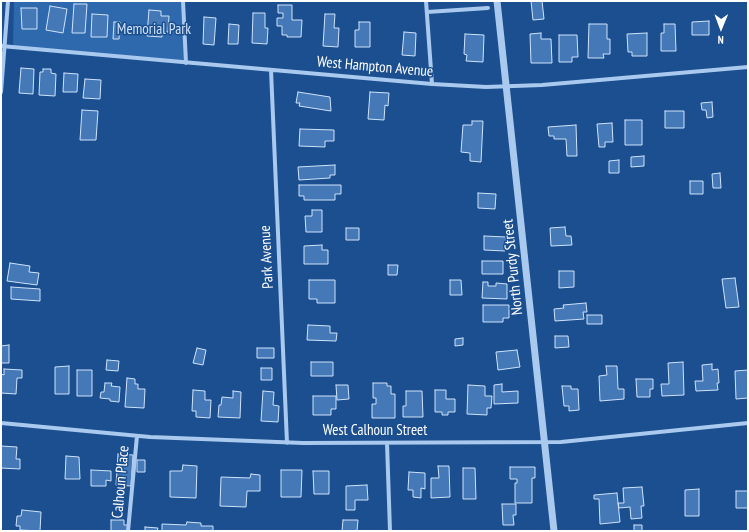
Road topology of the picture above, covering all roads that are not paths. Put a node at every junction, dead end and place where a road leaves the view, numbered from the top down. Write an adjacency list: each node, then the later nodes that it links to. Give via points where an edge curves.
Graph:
1 (8, 1): 7 (street)
2 (183, 1): 8 (street)
3 (426, 1): 6 (street)
4 (498, 1): 12 (street, North Purdy Street)
5 (488, 8): 6 (street)
6 (427, 12): 11 (street)
7 (3, 47): 8 (street, West Hampton Avenue); 13 (street)
8 (186, 63): 10 (street, West Hampton Avenue)
9 (748, 68): 12 (street, West Hampton Avenue)
10 (271, 70): 11 (street, West Hampton Avenue); 18 (street, Park Avenue)
11 (432, 84): 12 (street, West Hampton Avenue)
12 (507, 87): 17 (street, North Purdy Street)
13 (1, 92)
14 (1, 423): 16 (street, West Calhoun Street)
15 (748, 423): 17 (street, West Calhoun Street)
16 (137, 436): 18 (street, West Calhoun Street); 20 (street, Calhoun Place)
17 (546, 442): 19 (street, West Calhoun Street); 22 (street, North Purdy Street)
18 (287, 443): 19 (street, West Calhoun Street)
19 (387, 443): 21 (street)
20 (128, 531)
21 (390, 531)
22 (554, 531)

